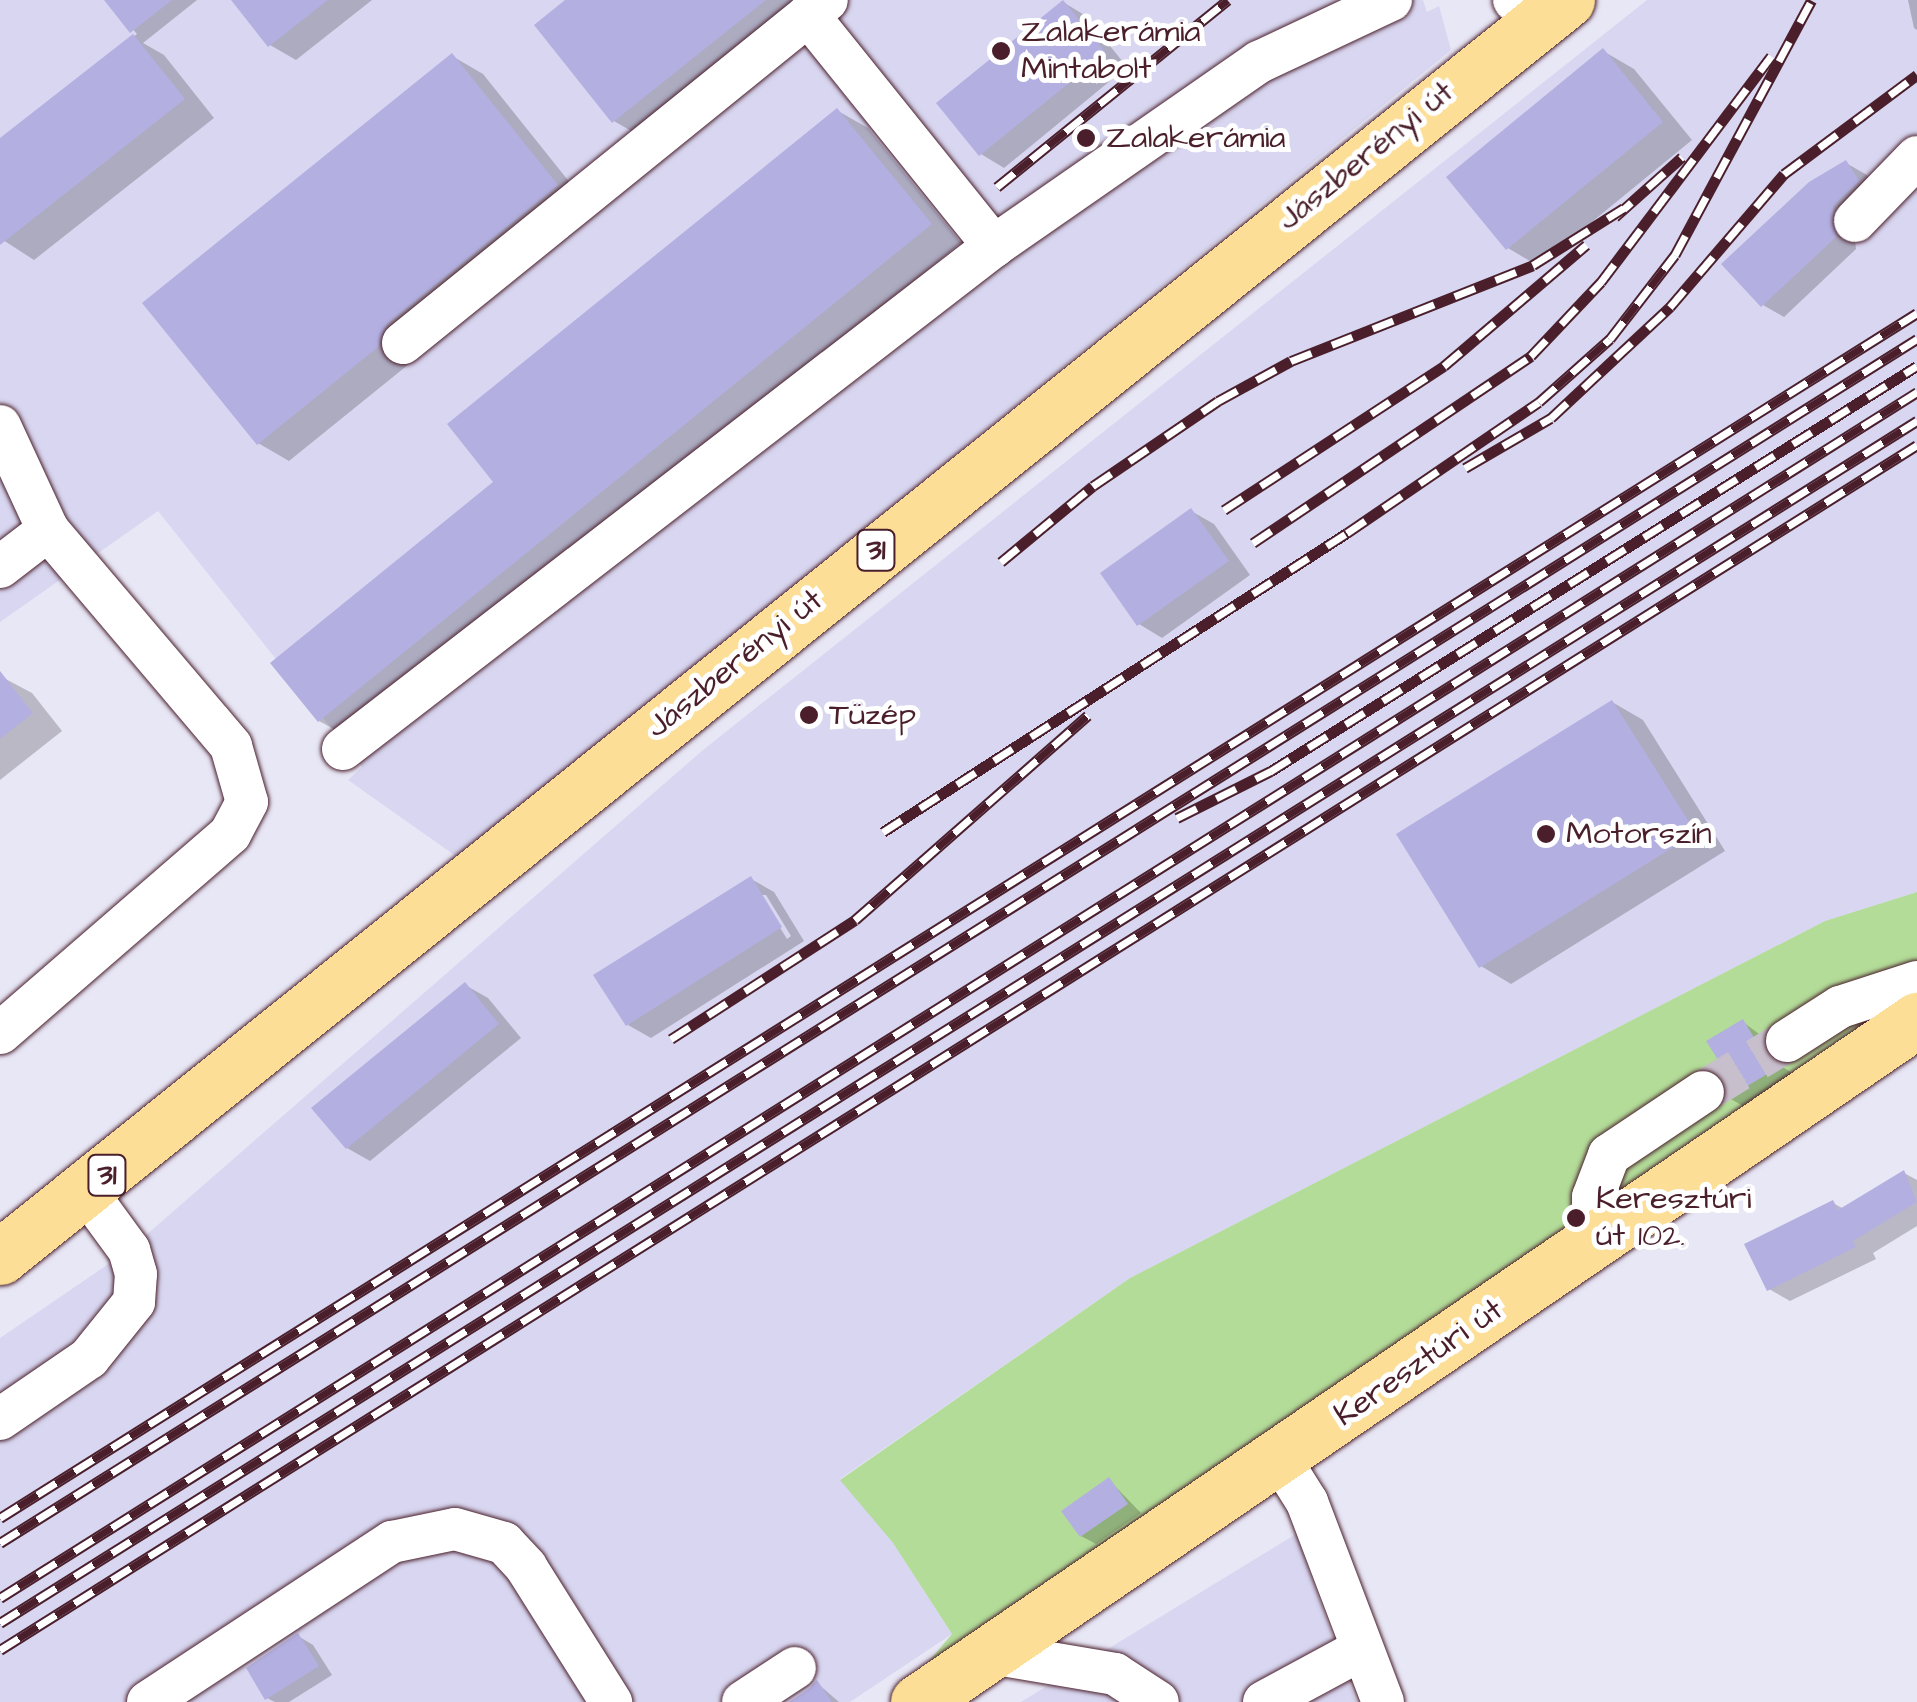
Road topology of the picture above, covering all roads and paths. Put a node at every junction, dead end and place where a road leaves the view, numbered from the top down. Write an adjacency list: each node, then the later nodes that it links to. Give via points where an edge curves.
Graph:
1 (1391, 0): 6 (lane, via 1259,62)
2 (1543, 5): 17 (main road, Jászberényi út / 31)
3 (817, 8): 6 (lane); 7 (lane)
4 (1917, 156): 5 (lane)
5 (1855, 221)
6 (994, 246): 11 (lane)
7 (404, 343)
8 (0, 426): 9 (lane)
9 (48, 530): 10 (lane); 14 (lane, via 231,746 246,802 230,834)
10 (0, 567)
11 (343, 749)
12 (1917, 982): 15 (lane, via 1840,1007)
13 (1917, 1020): 18 (main road, Keresztúri út)
14 (0, 1033)
15 (1786, 1041)
16 (1703, 1092): 18 (lane, via 1610,1155 1594,1197)
17 (86, 1191): 19 (main road, Jászberényi út / 31); 20 (lane, via 129,1250 134,1302 89,1358)
18 (1593, 1244): 21 (main road, Keresztúri út)
19 (0, 1257)
20 (0, 1419)
21 (1280, 1459): 22 (lane, via 1306,1502); 23 (main road, Keresztúri út)
22 (1362, 1648): 30 (lane); 31 (lane)
23 (991, 1652): 28 (main road, Keresztúri út); 29 (lane, via 1115,1674)
24 (795, 1668): 27 (lane)
25 (148, 1702): 26 (lane, via 392,1542 456,1529 504,1543 526,1567)
26 (611, 1702)
27 (743, 1702)
28 (918, 1702)
29 (1158, 1702)
30 (1264, 1702)
31 (1383, 1702)

